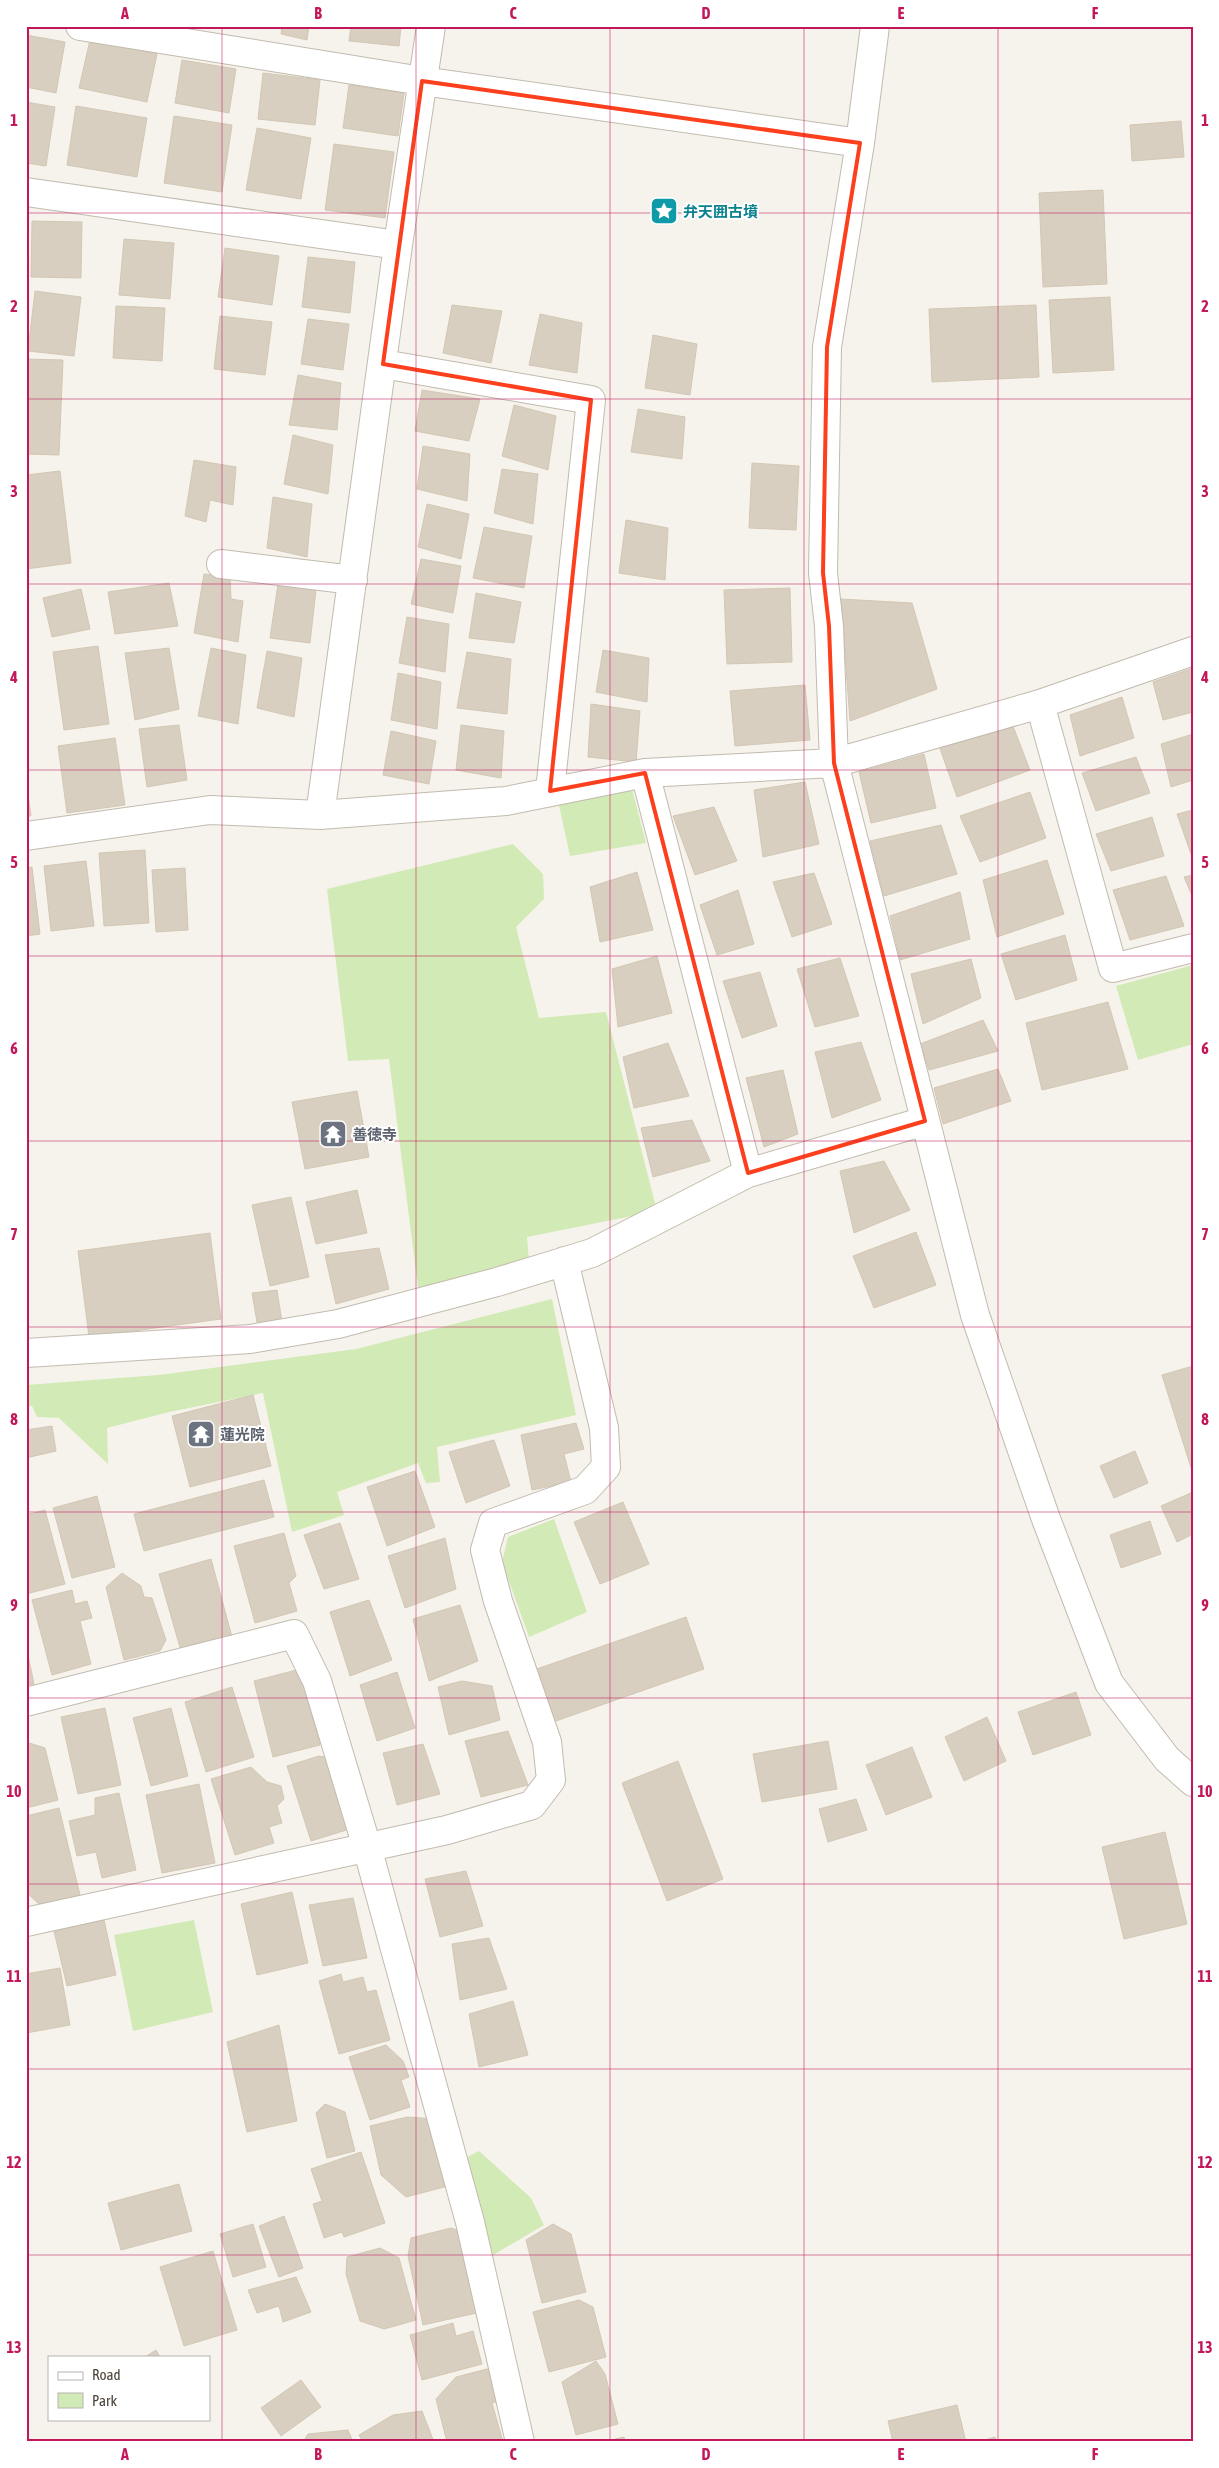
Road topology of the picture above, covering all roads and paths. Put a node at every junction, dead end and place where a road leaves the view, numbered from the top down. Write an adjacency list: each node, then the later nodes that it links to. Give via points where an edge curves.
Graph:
1 (80, 26): 4 (street)
2 (431, 26): 4 (street)
3 (875, 26): 5 (street)
4 (422, 81): 5 (street); 7 (street)
5 (860, 143): 13 (street, via 827,347 823,573 830,626)
6 (26, 192): 7 (street)
7 (398, 246): 8 (street)
8 (383, 364): 10 (street); 15 (street, via 591,400)
9 (221, 564): 10 (street)
10 (353, 580): 16 (street)
11 (1193, 651): 12 (street)
12 (1040, 704): 13 (street); 18 (street, via 1113,968)
13 (834, 763): 14 (street); 19 (street)
14 (645, 773): 15 (street); 20 (street)
15 (550, 791): 16 (street, via 506,801)
16 (320, 815): 17 (street, via 210,810)
17 (26, 836)
18 (1193, 948)
19 (925, 1121): 20 (street); 24 (street, via 975,1315 1046,1519 1109,1683 1167,1759)
20 (748, 1173): 21 (street, via 592,1253)
21 (564, 1261): 22 (street, via 338,1324 250,1339); 25 (street, via 604,1428 606,1467 586,1490 493,1523 485,1550 498,1601 547,1742 551,1780 532,1805 446,1830)
22 (26, 1354)
23 (26, 1702): 25 (street, via 294,1634 317,1682)
24 (1193, 1782)
25 (367, 1847): 26 (street); 27 (street, via 470,2222)
26 (26, 1922)
27 (520, 2442)

